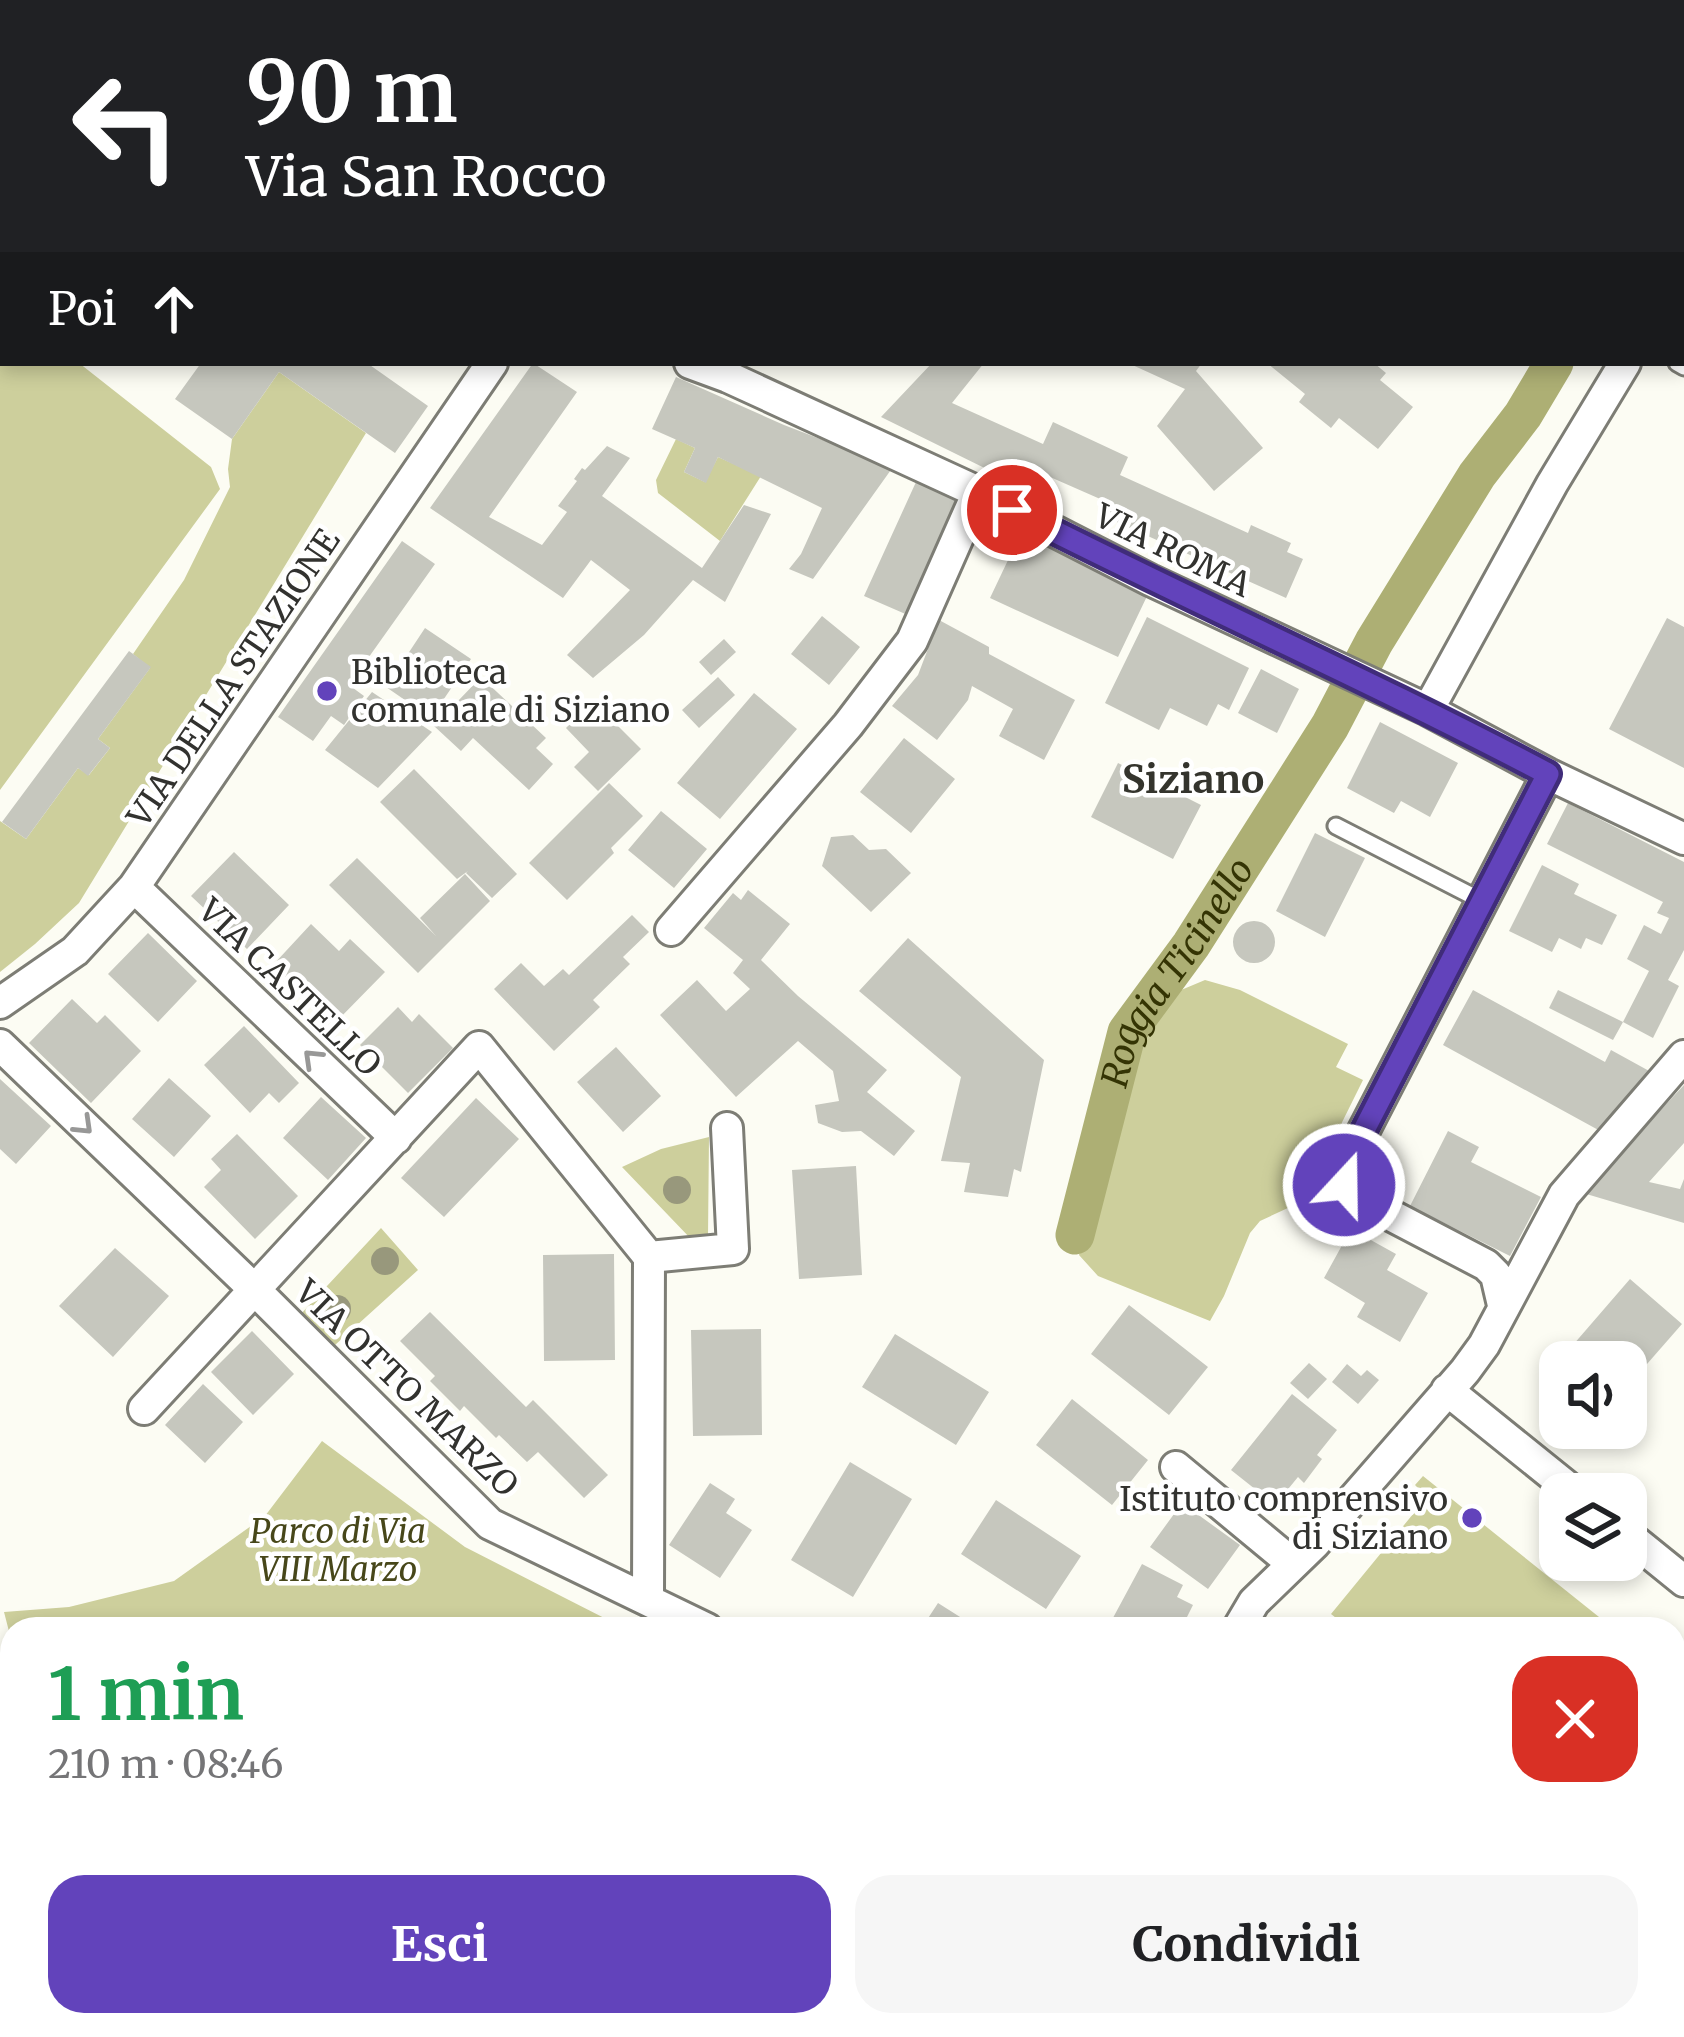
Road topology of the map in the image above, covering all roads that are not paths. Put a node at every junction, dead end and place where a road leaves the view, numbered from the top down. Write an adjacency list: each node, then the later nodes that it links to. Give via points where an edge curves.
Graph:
1 (490, 366): 9 (street, VIA DELLA STAZIONE)
2 (1623, 366): 5 (street)
3 (730, 370): 4 (street, VIA ROMA)
4 (978, 492): 5 (street, VIA ROMA); 11 (street, via 912,641)
5 (1428, 710): 6 (street, VIA ROMA)
6 (1548, 774): 8 (street, VIA ROMA); 10 (street)
7 (1336, 826): 10 (lane)
8 (1684, 839)
9 (134, 887): 12 (street, VIA DELLA STAZIONE, via 75,951); 16 (street, VIA CASTELLO, one-way to 9)
10 (1481, 901): 19 (street, via 1344,1179 1356,1197 1486,1265)
11 (671, 930)
12 (0, 1003)
13 (0, 1045): 18 (street, one-way to 18)
14 (1684, 1056): 19 (street, via 1564,1195)
15 (727, 1128): 17 (street, via 734,1249)
16 (396, 1138): 17 (street, via 479,1048); 18 (street)
17 (650, 1257): 27 (street)
18 (255, 1290): 21 (street); 27 (street, VIA OTTO MARZO, via 490,1524)
19 (1503, 1305): 20 (street, via 1484,1345)
20 (1447, 1390): 23 (street); 25 (street)
21 (144, 1409)
22 (1176, 1467): 25 (street)
23 (1550, 1473)
24 (1647, 1551): 26 (street)
25 (1293, 1564): 29 (street)
26 (1684, 1581)
27 (648, 1599): 28 (street, VIA OTTO MARZO)
28 (683, 1617)
29 (1245, 1617)

